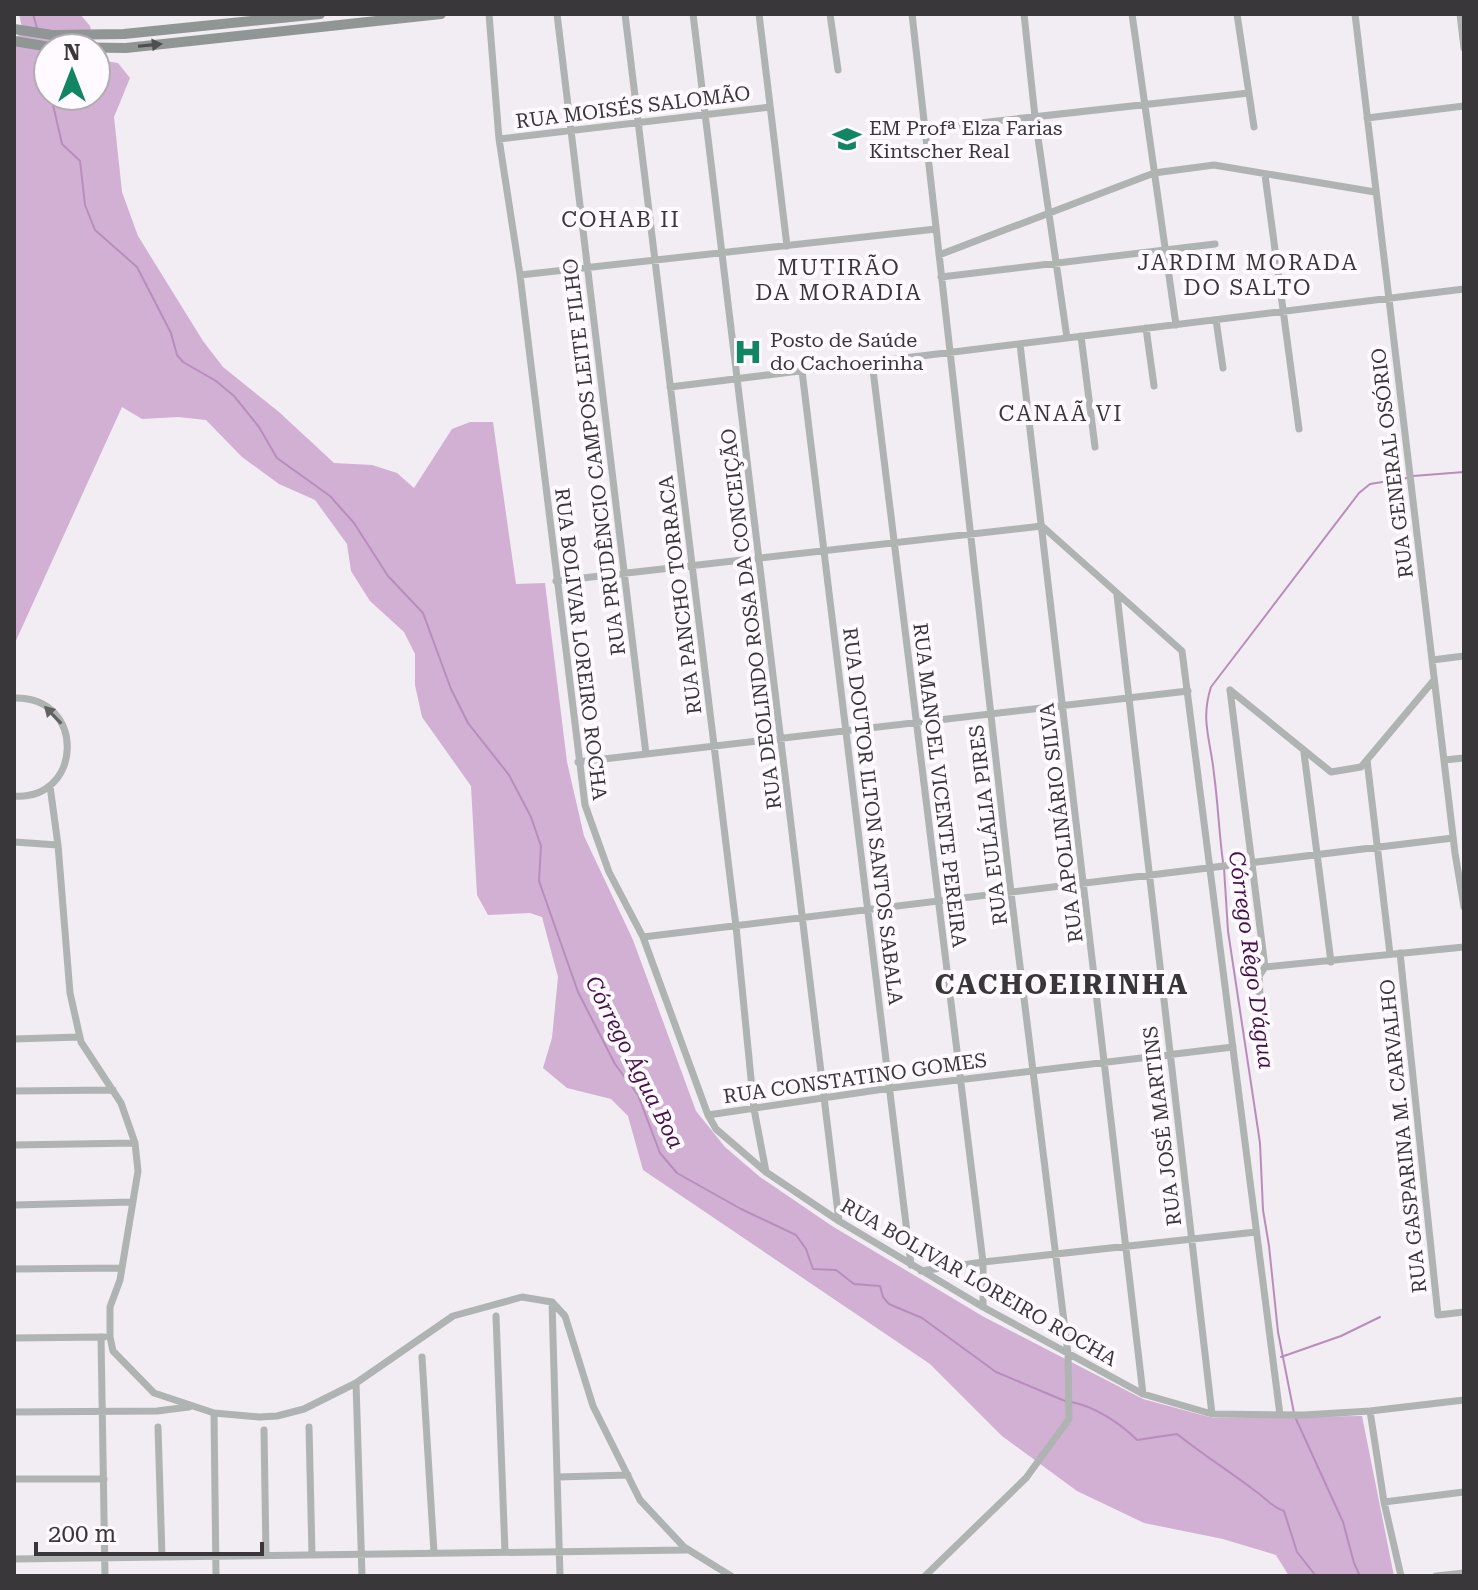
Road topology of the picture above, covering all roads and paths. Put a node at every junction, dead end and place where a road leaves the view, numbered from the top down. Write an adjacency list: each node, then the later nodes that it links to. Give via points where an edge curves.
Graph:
1 (320, 14): 15 (street, via 124,34)
2 (441, 14): 16 (street, one-way to 2, via 126,48)
3 (489, 14): 30 (street, RUA BOLIVAR LOREIRO ROCHA)
4 (557, 14): 29 (street, RUA PRUDÊNCIO CAMPOS LEITE FILHO)
5 (625, 14): 26 (street, RUA PANCHO TORRACA)
6 (693, 14): 23 (street, RUA DEOLINDO ROSA DA CONCEIÇÃO)
7 (759, 14): 22 (street)
8 (830, 14): 18 (street)
9 (912, 14): 28 (street, RUA EULÁLIA PIRES)
10 (1024, 14): 24 (street)
11 (1132, 14): 20 (street)
12 (1237, 14): 19 (street)
13 (1355, 14): 25 (street, RUA GENERAL OSÓRIO)
14 (1460, 14): 17 (street)
15 (14, 29)
16 (14, 41)
17 (1464, 48)
18 (838, 70)
19 (1249, 93): 20 (street); 27 (street)
20 (1145, 105): 24 (street); 31 (street)
21 (1464, 106): 25 (street)
22 (770, 107): 23 (street, RUA MOISÉS SALOMÃO); 37 (street)
23 (705, 115): 26 (street, RUA MOISÉS SALOMÃO); 39 (street, RUA DEOLINDO ROSA DA CONCEIÇÃO)
24 (1035, 117): 28 (street); 34 (street)
25 (1367, 118): 33 (street, RUA GENERAL OSÓRIO)
26 (638, 123): 29 (street, RUA MOISÉS SALOMÃO); 41 (street, RUA PANCHO TORRACA)
27 (1254, 127)
28 (925, 129): 35 (street, RUA EULÁLIA PIRES)
29 (571, 131): 30 (street, RUA MOISÉS SALOMÃO); 43 (street, RUA PRUDÊNCIO CAMPOS LEITE FILHO)
30 (499, 139): 44 (street, RUA BOLIVAR LOREIRO ROCHA)
31 (1154, 173): 32 (street, via 1214,165); 34 (street); 38 (street)
32 (1265, 175): 33 (street); 48 (street)
33 (1375, 192): 47 (street, RUA GENERAL OSÓRIO)
34 (1049, 212): 40 (street); 42 (street)
35 (936, 229): 37 (street); 40 (street, RUA EULÁLIA PIRES)
36 (1215, 244): 38 (street)
37 (787, 246): 39 (street)
38 (1165, 250): 42 (street); 50 (street)
39 (722, 253): 41 (street); 59 (street, RUA DEOLINDO ROSA DA CONCEIÇÃO)
40 (939, 255): 45 (street, RUA EULÁLIA PIRES)
41 (655, 260): 43 (street); 61 (street, RUA PANCHO TORRACA)
42 (1058, 263): 45 (street); 53 (street)
43 (587, 268): 44 (street); 70 (street, RUA PRUDÊNCIO CAMPOS LEITE FILHO)
44 (520, 275): 71 (street, RUA BOLIVAR LOREIRO ROCHA)
45 (941, 277): 55 (street, RUA EULÁLIA PIRES)
46 (1464, 289): 47 (street)
47 (1389, 299): 48 (street); 74 (street, RUA GENERAL OSÓRIO)
48 (1283, 312): 49 (street); 62 (street)
49 (1216, 320): 50 (street); 57 (street)
50 (1176, 325): 51 (street)
51 (1146, 328): 52 (street); 60 (street)
52 (1081, 336): 53 (street); 63 (street)
53 (1067, 338): 54 (street)
54 (1020, 344): 55 (street); 64 (street, RUA APOLINÁRIO SILVA)
55 (949, 353): 56 (street); 65 (street, RUA EULÁLIA PIRES)
56 (872, 362): 58 (street); 66 (street, RUA MANOEL VICENTE PEREIRA)
57 (1223, 368)
58 (802, 371): 59 (street); 67 (street, RUA DOUTOR ILTON SANTOS SABALA)
59 (738, 379): 61 (street); 68 (street, RUA DEOLINDO ROSA DA CONCEIÇÃO)
60 (1154, 386)
61 (670, 387): 69 (street, RUA PANCHO TORRACA)
62 (1299, 429)
63 (1095, 447)
64 (1042, 526): 65 (street); 72 (street); 79 (street, RUA APOLINÁRIO SILVA)
65 (970, 534): 66 (street); 80 (street, RUA EULÁLIA PIRES)
66 (894, 543): 67 (street); 81 (street, RUA MANOEL VICENTE PEREIRA)
67 (824, 551): 68 (street); 82 (street, RUA DOUTOR ILTON SANTOS SABALA)
68 (760, 558): 69 (street); 83 (street, RUA DEOLINDO ROSA DA CONCEIÇÃO)
69 (692, 565): 70 (street); 84 (street, RUA PANCHO TORRACA)
70 (624, 573): 71 (street); 86 (street, RUA PRUDÊNCIO CAMPOS LEITE FILHO)
71 (556, 581): 90 (street, RUA BOLIVAR LOREIRO ROCHA)
72 (1117, 595): 76 (street, via 1182,651); 78 (street, RUA JOSÉ MARTINS)
73 (1464, 656): 74 (street)
74 (1432, 660): 75 (street, RUA GENERAL OSÓRIO)
75 (1434, 680): 88 (street); 89 (street, RUA GENERAL OSÓRIO)
76 (1188, 691): 78 (street); 100 (street)
77 (14, 698): 91 (street, one-way to 77, via 68,756 63,724 40,702)
78 (1129, 698): 79 (street); 101 (street, RUA JOSÉ MARTINS)
79 (1063, 706): 80 (street); 102 (street, RUA APOLINÁRIO SILVA)
80 (991, 714): 81 (street); 103 (street, RUA EULÁLIA PIRES)
81 (916, 723): 82 (street); 104 (street, RUA MANOEL VICENTE PEREIRA)
82 (846, 731): 83 (street); 106 (street, RUA DOUTOR ILTON SANTOS SABALA)
83 (781, 738): 84 (street); 107 (street, RUA DEOLINDO ROSA DA CONCEIÇÃO)
84 (714, 746): 86 (street); 108 (street, RUA PANCHO TORRACA)
85 (1304, 753): 88 (street, via 1331,772 1361,767); 98 (street); 99 (street, via 1230,690)
86 (646, 754): 90 (street)
87 (1464, 758): 89 (street)
88 (1367, 760): 96 (street)
89 (1444, 760): 93 (street, RUA GENERAL OSÓRIO)
90 (578, 762): 109 (street, RUA BOLIVAR LOREIRO ROCHA, via 594,835)
91 (50, 786): 92 (street); 95 (street)
92 (14, 796)
93 (1453, 838): 96 (street); 97 (street, RUA GENERAL OSÓRIO)
94 (14, 842): 95 (street)
95 (58, 845): 116 (street, via 70,993)
96 (1378, 848): 98 (street); 112 (street)
97 (1459, 853): 105 (street, RUA GENERAL OSÓRIO)
98 (1318, 856): 99 (street); 113 (street)
99 (1252, 863): 100 (street); 114 (street)
100 (1213, 868): 101 (street); 118 (street)
101 (1149, 876): 102 (street); 119 (street, RUA JOSÉ MARTINS)
102 (1084, 884): 103 (street); 120 (street, RUA APOLINÁRIO SILVA)
103 (1011, 893): 104 (street); 121 (street, RUA EULÁLIA PIRES)
104 (938, 901): 106 (street); 122 (street, RUA MANOEL VICENTE PEREIRA)
105 (1464, 907)
106 (869, 910): 107 (street); 123 (street, RUA DOUTOR ILTON SANTOS SABALA)
107 (803, 918): 108 (street); 126 (street, RUA DEOLINDO ROSA DA CONCEIÇÃO)
108 (736, 926): 109 (street); 127 (street, RUA PANCHO TORRACA)
109 (643, 937): 128 (street, RUA BOLIVAR LOREIRO ROCHA)
110 (1464, 947): 111 (street)
111 (1400, 953): 112 (street); 146 (street, RUA GASPARINA M. CARVALHO, via 1438,1315)
112 (1390, 954): 113 (street)
113 (1331, 962): 114 (street)
114 (1265, 967): 115 (street, via 1259,976)
115 (1260, 996)
116 (80, 1037): 117 (street); 124 (street)
117 (14, 1039)
118 (1233, 1047): 119 (street); 135 (street)
119 (1170, 1055): 120 (street); 136 (street, RUA JOSÉ MARTINS)
120 (1105, 1062): 121 (street); 137 (street, RUA APOLINÁRIO SILVA)
121 (1034, 1071): 122 (street, RUA CONSTATINO GOMES); 138 (street, RUA EULÁLIA PIRES)
122 (960, 1080): 123 (street, RUA CONSTATINO GOMES); 139 (street, RUA MANOEL VICENTE PEREIRA)
123 (891, 1088): 126 (street, RUA CONSTATINO GOMES); 140 (street, RUA DOUTOR ILTON SANTOS SABALA)
124 (113, 1090): 125 (street); 129 (street)
125 (14, 1091)
126 (823, 1097): 127 (street, RUA CONSTATINO GOMES); 134 (street, RUA DEOLINDO ROSA DA CONCEIÇÃO)
127 (754, 1109): 128 (street, RUA CONSTATINO GOMES); 131 (street, RUA PANCHO TORRACA)
128 (708, 1115): 131 (street, RUA BOLIVAR LOREIRO ROCHA, via 716,1129)
129 (135, 1143): 130 (street); 132 (street, via 138,1171)
130 (14, 1145)
131 (766, 1172): 134 (street, RUA BOLIVAR LOREIRO ROCHA)
132 (132, 1202): 133 (street); 141 (street)
133 (14, 1205)
134 (839, 1221): 140 (street, RUA BOLIVAR LOREIRO ROCHA)
135 (1256, 1232): 136 (street); 161 (street)
136 (1191, 1239): 137 (street); 160 (street, RUA JOSÉ MARTINS)
137 (1126, 1246): 138 (street); 153 (street, RUA APOLINÁRIO SILVA)
138 (1056, 1254): 139 (street); 150 (street, RUA EULÁLIA PIRES)
139 (983, 1262): 143 (street); 145 (street, RUA MANOEL VICENTE PEREIRA)
140 (911, 1265): 143 (street, RUA BOLIVAR LOREIRO ROCHA)
141 (122, 1268): 142 (street); 148 (street)
142 (14, 1269)
143 (921, 1271): 145 (street, RUA BOLIVAR LOREIRO ROCHA)
144 (552, 1302): 152 (street, via 522,1297 453,1316); 165 (street, via 565,1316 593,1406); 166 (street)
145 (983, 1307): 150 (street, RUA BOLIVAR LOREIRO ROCHA)
146 (1464, 1312)
147 (496, 1316): 172 (street)
148 (106, 1337): 149 (street); 155 (street, via 154,1393); 156 (street)
149 (14, 1338)
150 (1068, 1354): 153 (street, RUA BOLIVAR LOREIRO ROCHA); 188 (street, RUA EULÁLIA PIRES, via 1069,1419 1026,1478)
151 (422, 1357): 174 (street)
152 (356, 1383): 159 (street, via 277,1416); 175 (street)
153 (1143, 1394): 160 (street, RUA BOLIVAR LOREIRO ROCHA)
154 (1464, 1400): 157 (street, RUA BOLIVAR LOREIRO ROCHA)
155 (191, 1407): 156 (street); 159 (street)
156 (104, 1411): 158 (street); 168 (street)
157 (1370, 1411): 161 (street, RUA BOLIVAR LOREIRO ROCHA); 170 (street)
158 (14, 1412)
159 (214, 1413): 178 (street)
160 (1212, 1414): 161 (street, RUA BOLIVAR LOREIRO ROCHA)
161 (1280, 1415)
162 (158, 1427): 179 (street)
163 (309, 1427): 177 (street)
164 (264, 1430): 176 (street)
165 (628, 1475): 166 (street); 171 (street, via 640,1500)
166 (558, 1477): 173 (street)
167 (14, 1479): 168 (street)
168 (104, 1479): 180 (street)
169 (1464, 1492): 170 (street)
170 (1384, 1501): 189 (street)
171 (688, 1550): 173 (street); 187 (street)
172 (505, 1552): 173 (street); 174 (street)
173 (559, 1552): 186 (street)
174 (434, 1553): 175 (street)
175 (362, 1554): 177 (street); 185 (street)
176 (266, 1555): 177 (street); 178 (street)
177 (312, 1555)
178 (215, 1556): 179 (street); 184 (street)
179 (162, 1557): 180 (street)
180 (105, 1558): 181 (street); 183 (street)
181 (14, 1559)
182 (1464, 1573): 190 (street)
183 (105, 1576)
184 (216, 1576)
185 (362, 1576)
186 (560, 1576)
187 (731, 1576)
188 (925, 1576)
189 (1401, 1576)
190 (1436, 1576)

